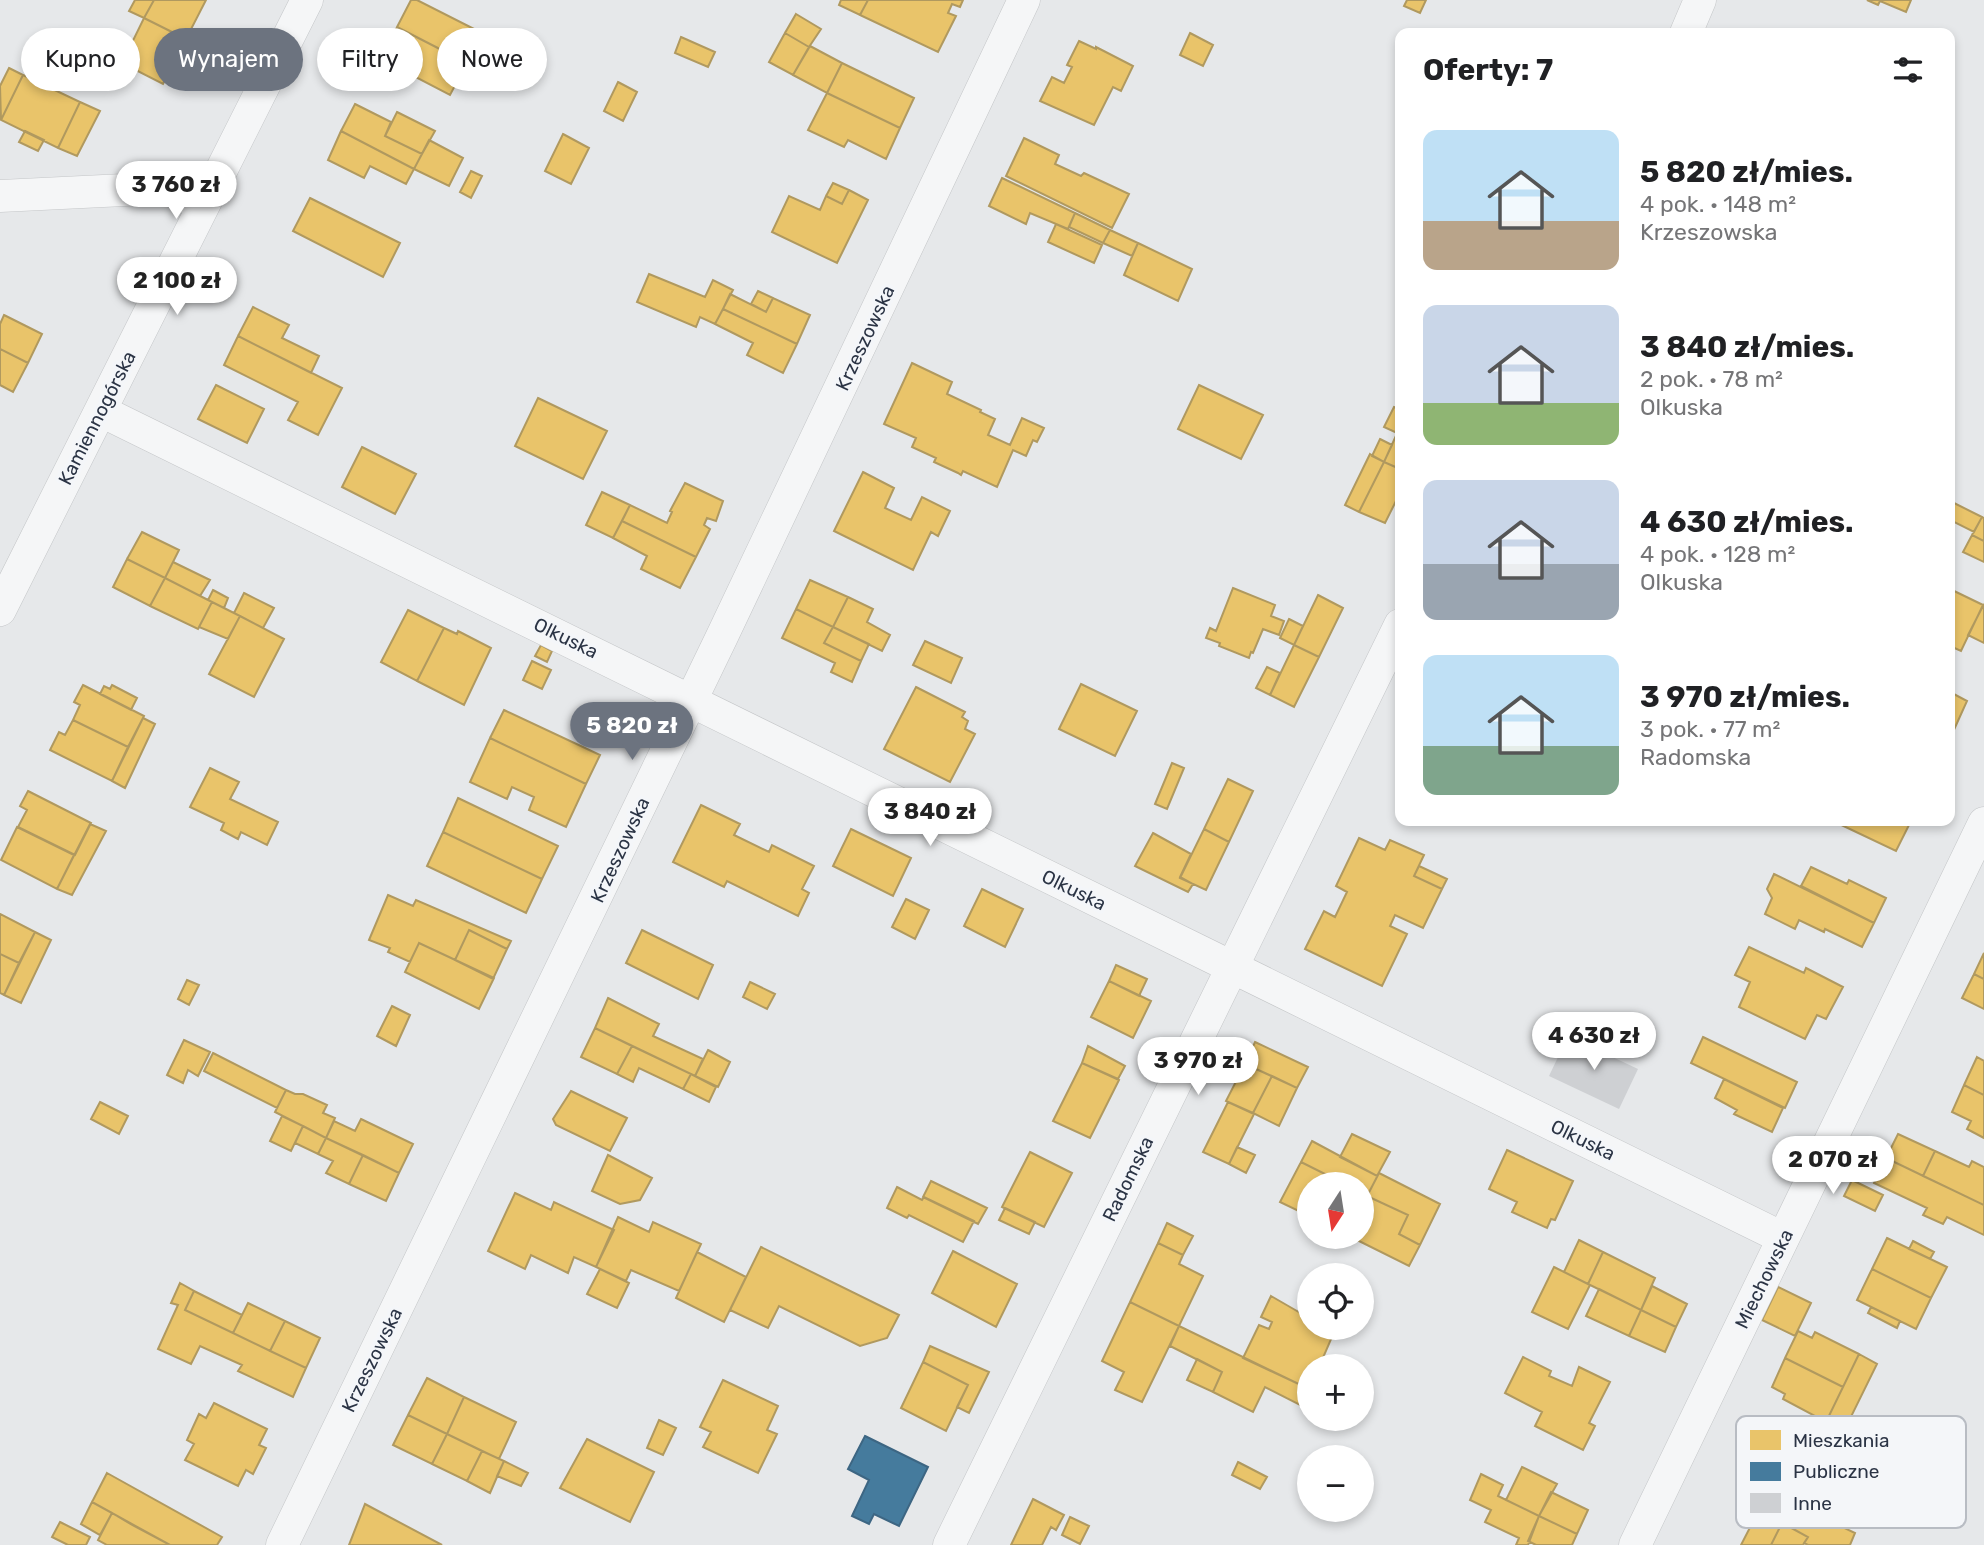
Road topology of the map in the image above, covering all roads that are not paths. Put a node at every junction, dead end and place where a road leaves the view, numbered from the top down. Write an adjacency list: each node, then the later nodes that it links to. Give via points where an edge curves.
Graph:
1 (307, 0): 6 (street, Kamiennogórska)
2 (1024, 0): 10 (street, Krzeszowska)
3 (1700, 0): 4 (street)
4 (1688, 28)
5 (0, 197): 6 (street, via 165,188)
6 (203, 205): 7 (street, Kamiennogórska)
7 (101, 411): 8 (street, Kamiennogórska); 10 (street, Olkuska)
8 (0, 610)
9 (1395, 635): 12 (street, Radomska)
10 (691, 700): 12 (street, Olkuska); 14 (street, Krzeszowska)
11 (1984, 823): 13 (street, Miechowska)
12 (1232, 968): 13 (street, Olkuska); 15 (street, Radomska)
13 (1783, 1238): 16 (street, Miechowska)
14 (282, 1545)
15 (949, 1545)
16 (1635, 1545)

